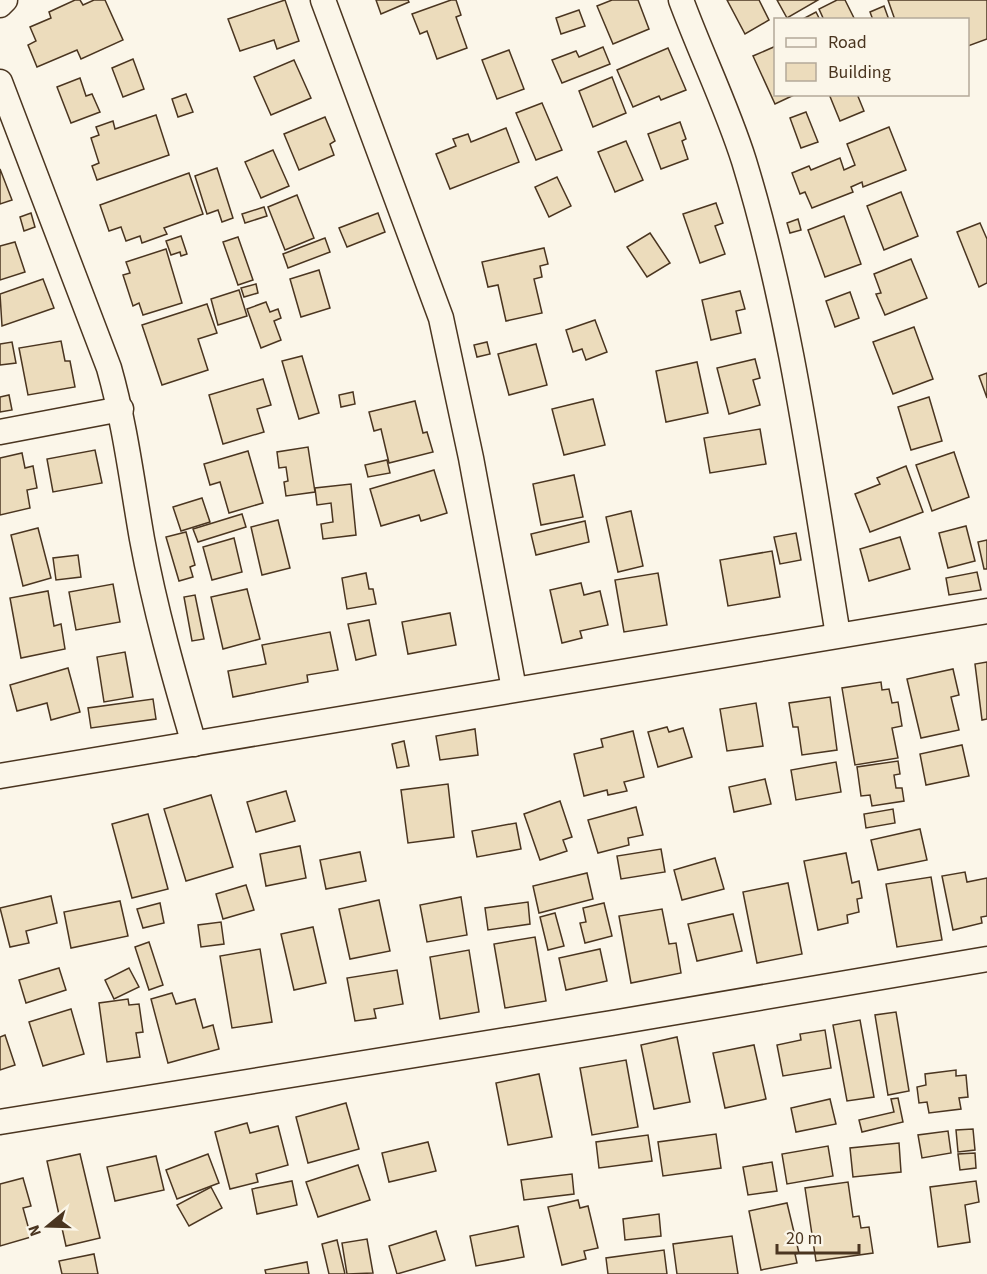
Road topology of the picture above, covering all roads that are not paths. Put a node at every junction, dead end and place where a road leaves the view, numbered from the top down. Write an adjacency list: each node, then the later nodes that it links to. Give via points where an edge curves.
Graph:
1 (5, 0): 4 (street)
2 (323, 0): 10 (street, via 441,318)
3 (681, 0): 9 (street, via 744,159 765,240 801,412)
4 (0, 5)
5 (0, 82): 6 (street)
6 (121, 409): 7 (street); 11 (street, via 162,633)
7 (0, 432)
8 (987, 611): 9 (street)
9 (838, 635): 10 (street)
10 (514, 689): 11 (street)
11 (194, 744): 12 (street)
12 (0, 776)
13 (987, 959): 14 (street)
14 (0, 1122)

